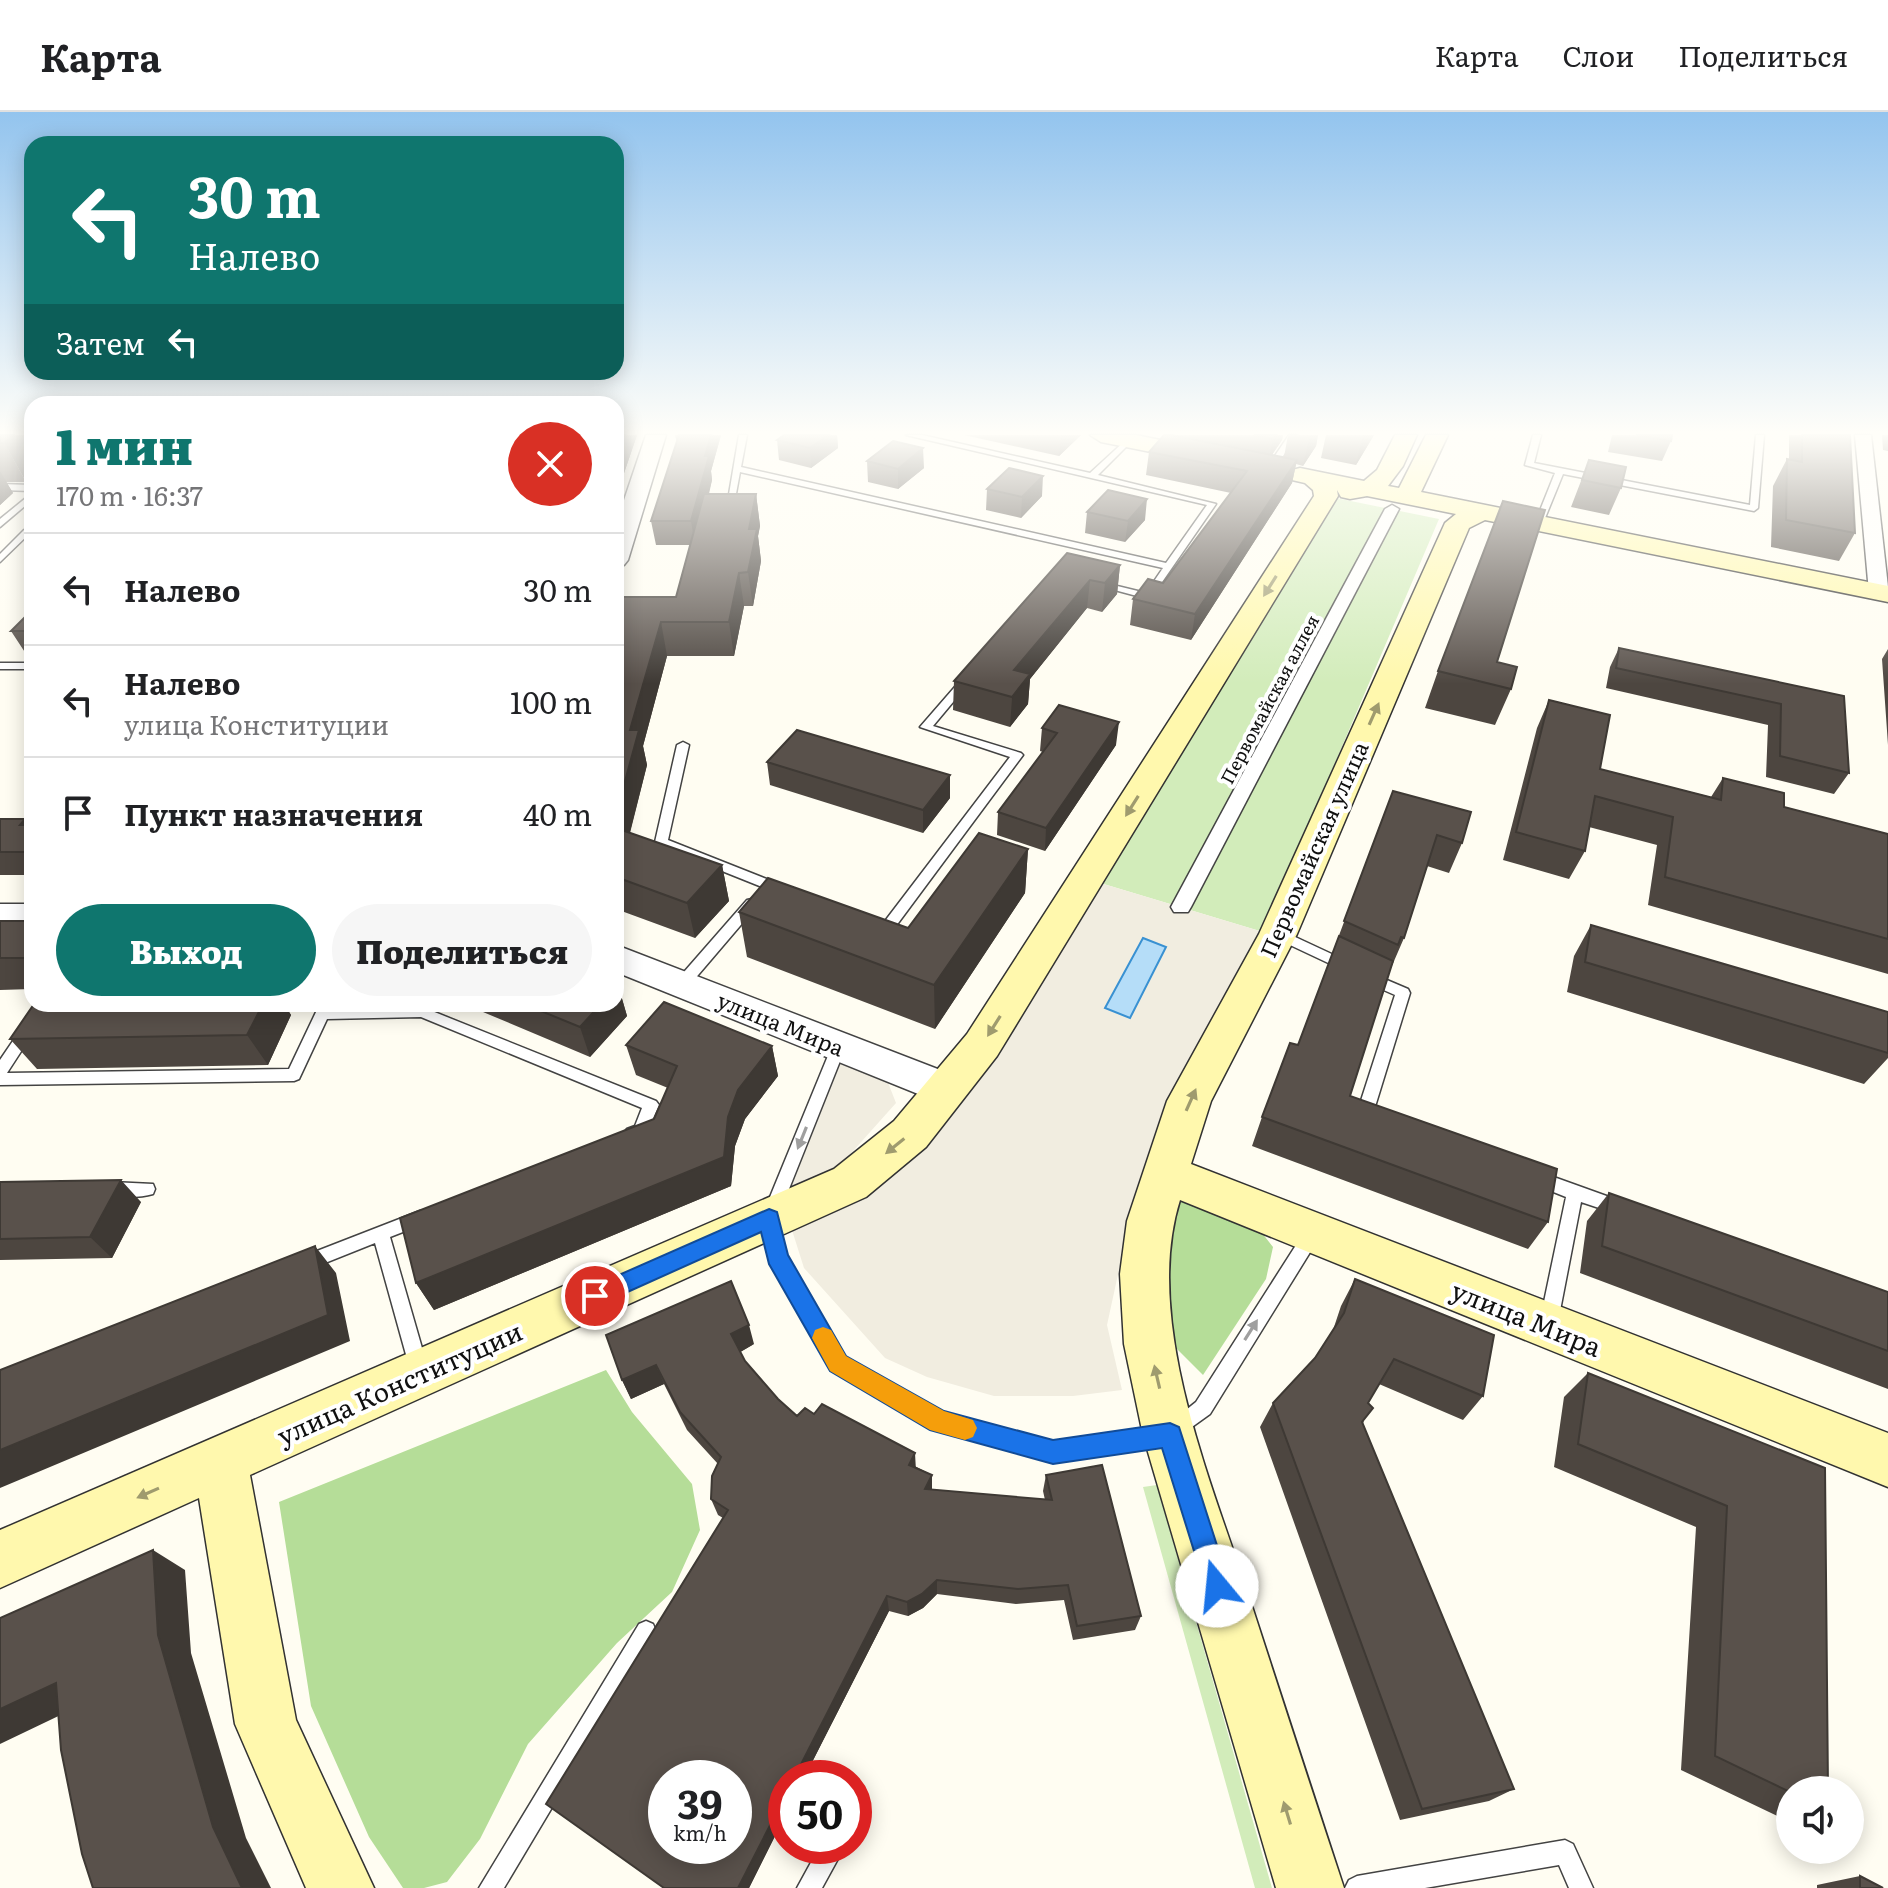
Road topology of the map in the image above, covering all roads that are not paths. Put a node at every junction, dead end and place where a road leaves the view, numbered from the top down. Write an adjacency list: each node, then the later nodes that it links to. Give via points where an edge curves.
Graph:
1 (953, 518): 13 (lane)
2 (1203, 518): 13 (lane)
3 (1301, 518): 33 (main road, one-way to 33, via 990,1032)
4 (1390, 518): 22 (street, Первомайская аллея)
5 (1470, 518): 8 (main road); 26 (main road, Первомайская улица, one-way to 5)
6 (1541, 518): 8 (lane)
7 (1873, 518): 15 (street)
8 (1539, 523): 15 (main road)
9 (0, 532): 10 (lane)
10 (24, 532)
11 (24, 537): 12 (lane)
12 (0, 559)
13 (1170, 567): 14 (lane, via 1148,596)
14 (1087, 581)
15 (1883, 593)
16 (0, 666): 17 (lane)
17 (24, 666)
18 (976, 669): 25 (lane, via 926,727 1017,755 885,931)
19 (683, 745): 20 (lane, via 661,842)
20 (768, 885): 21 (lane); 28 (lane)
21 (797, 896)
22 (1181, 907)
23 (0, 916): 24 (street)
24 (24, 916)
25 (870, 925)
26 (1278, 934): 34 (lane, via 1403,993 1365,1113); 37 (main road, Первомайская улица, one-way to 26, via 1189,1101)
27 (624, 961): 28 (street, улица Мира)
28 (682, 984): 30 (street, улица Мира)
29 (33, 1023): 31 (lane)
30 (839, 1046): 33 (street, улица Мира); 43 (lane, one-way to 43)
31 (0, 1072)
32 (0, 1079): 35 (lane, via 294,1075 322,1014 422,1012 651,1105 641,1130)
33 (947, 1089): 43 (main road, улица Конституции, one-way to 43, via 910,1134 850,1183)
34 (1393, 1124)
35 (612, 1141)
36 (1519, 1172): 40 (lane)
37 (1165, 1174): 44 (main road, улица Мира); 49 (main road, Первомайская улица, one-way to 37, via 1149,1344 1144,1274 1150,1221)
38 (147, 1189): 39 (lane)
39 (88, 1190)
40 (1575, 1193): 42 (lane); 47 (lane)
41 (438, 1210): 45 (lane)
42 (1635, 1213)
43 (769, 1219): 48 (main road, улица Конституции); 49 (lane, via 777,1257 838,1363 939,1421 1053,1452)
44 (1313, 1232): 47 (main road, улица Мира); 49 (lane, one-way to 44, via 1203,1408)
45 (380, 1233): 46 (lane); 48 (lane)
46 (293, 1268)
47 (1548, 1325): 50 (main road, улица Мира)
48 (420, 1373): 51 (main road, улица Конституции)
49 (1170, 1435): 58 (main road, Первомайская улица, one-way to 49)
50 (1888, 1460)
51 (220, 1461): 52 (main road, улица Конституции, one-way to 52); 55 (main road, via 266,1724)
52 (0, 1559)
53 (646, 1631): 56 (lane)
54 (823, 1864): 57 (lane)
55 (340, 1888)
56 (491, 1888)
57 (809, 1888)
58 (1310, 1888)
59 (1357, 1888): 60 (lane, via 1565,1852)
60 (1581, 1888)

